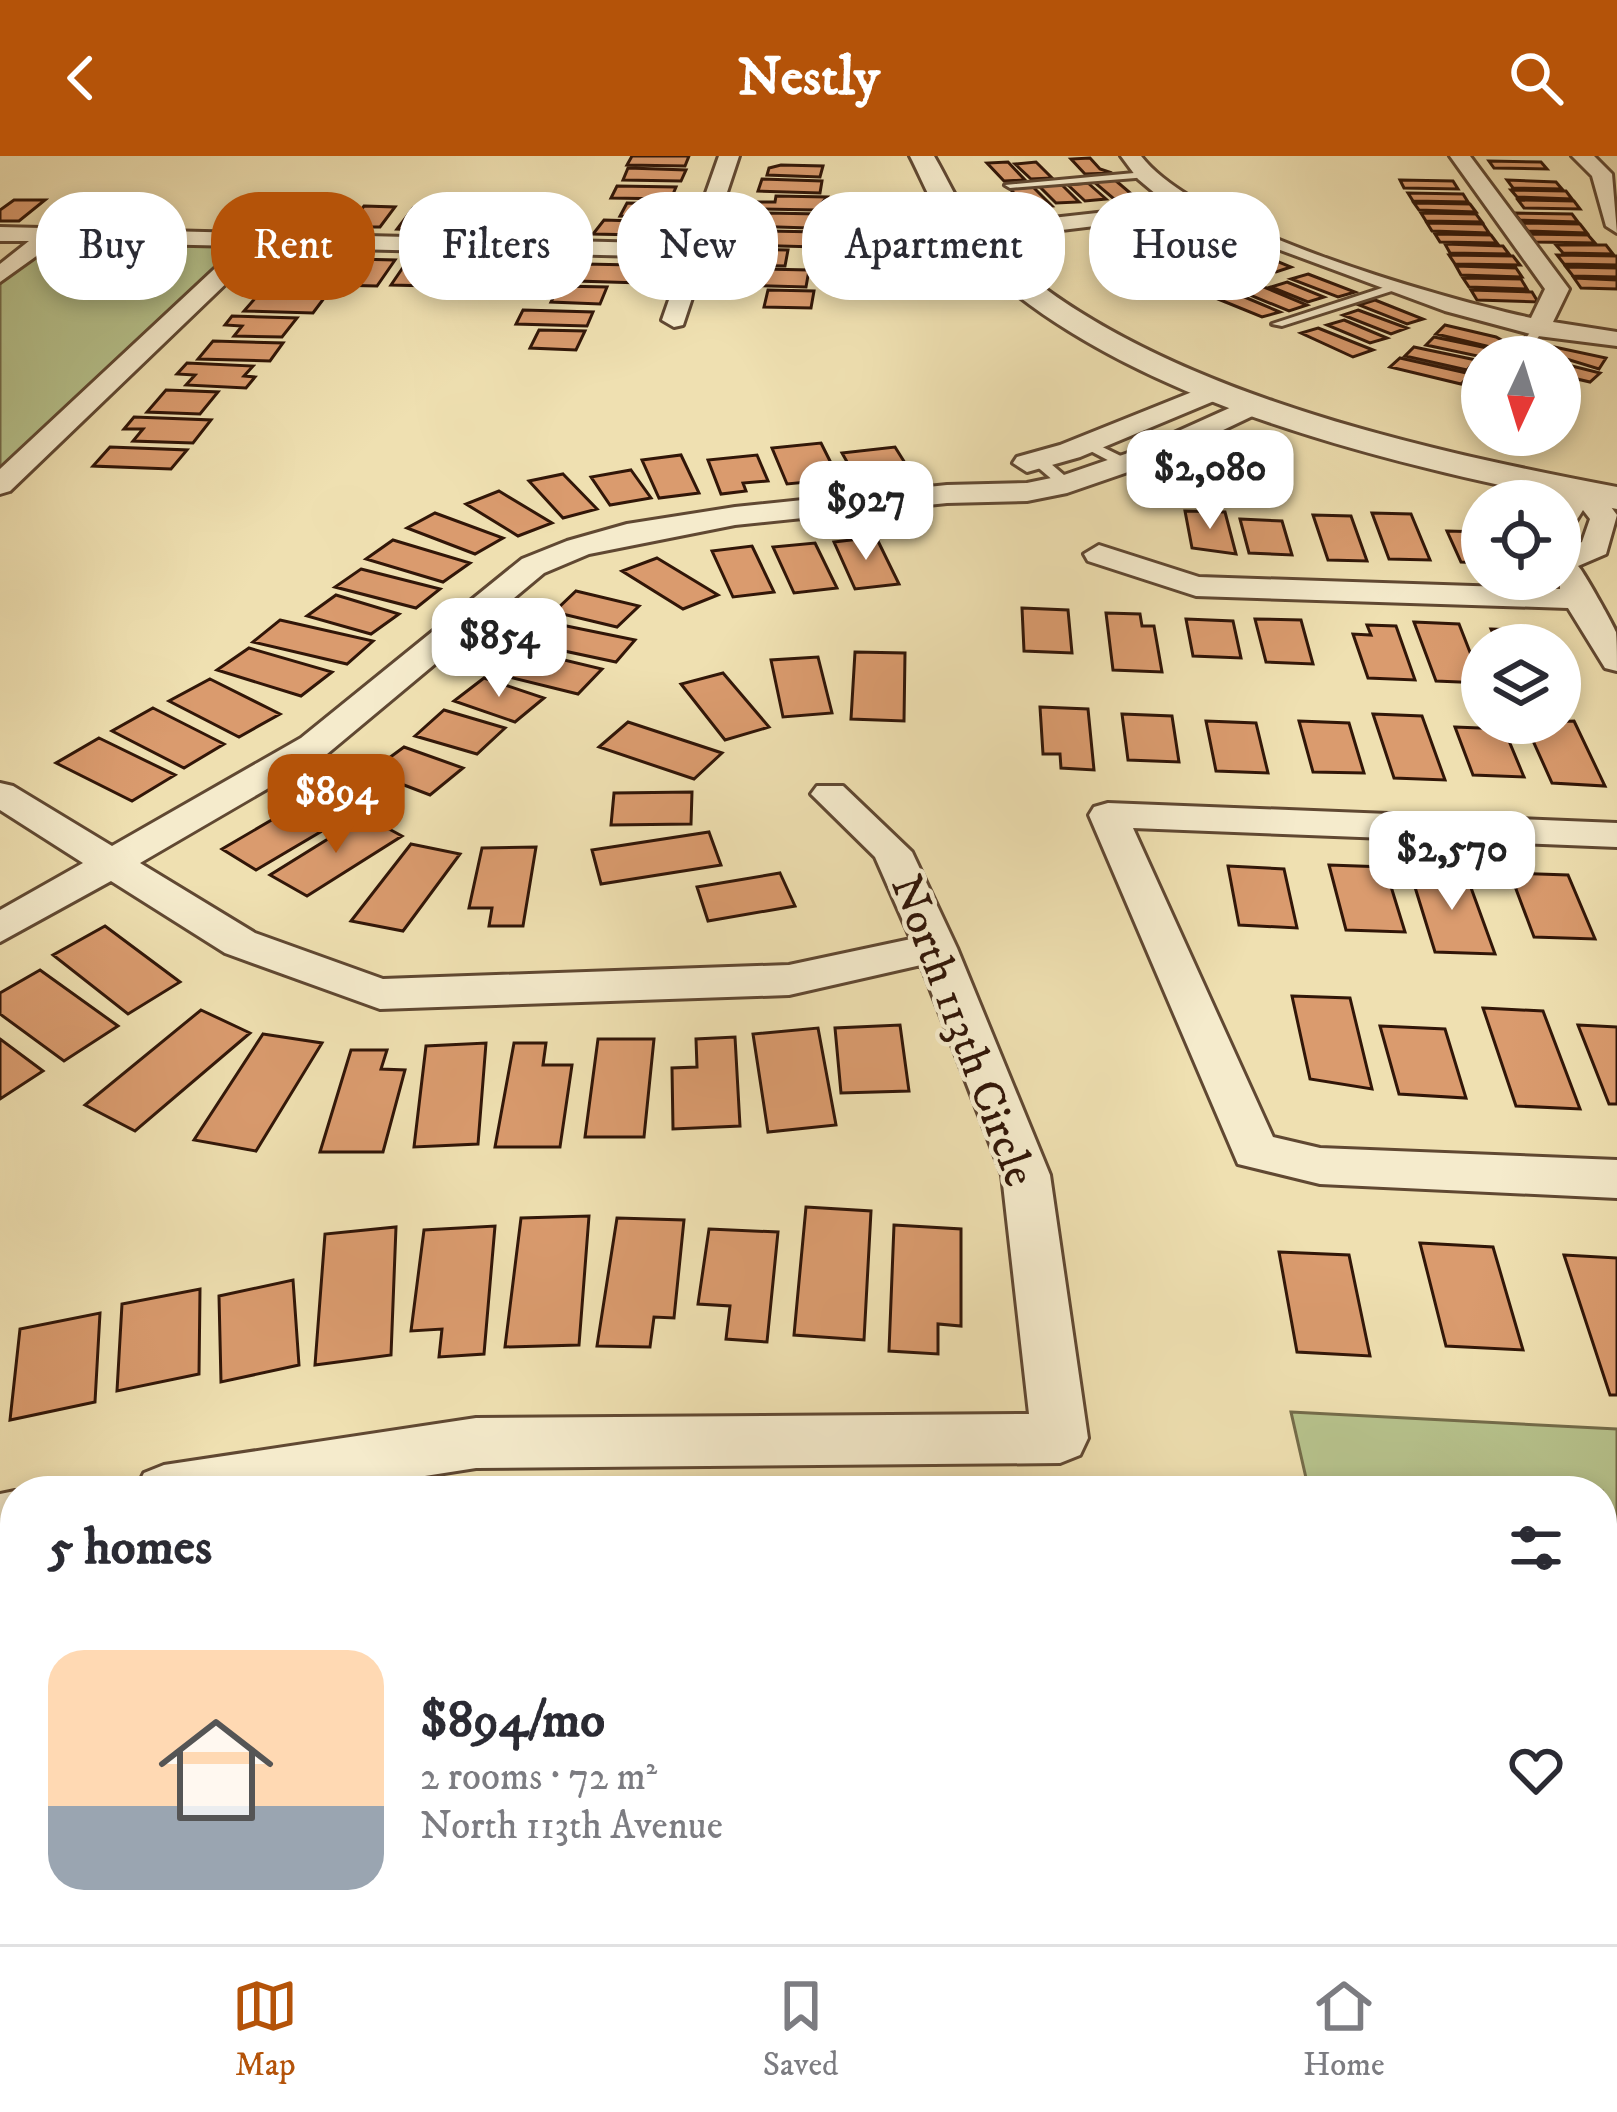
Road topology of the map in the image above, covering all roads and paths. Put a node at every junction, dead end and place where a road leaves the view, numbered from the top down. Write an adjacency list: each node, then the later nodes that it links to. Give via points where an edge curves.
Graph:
1 (729, 156): 7 (street)
2 (922, 156): 8 (street)
3 (1460, 156): 24 (street, via 1557,289)
4 (1582, 156): 10 (street, via 1602,174)
5 (1138, 165): 6 (lane); 9 (street)
6 (1010, 185)
7 (717, 192)
8 (940, 192)
9 (1171, 192)
10 (1616, 218)
11 (0, 234): 12 (street)
12 (36, 235)
13 (375, 244): 16 (street)
14 (1280, 245): 19 (street)
15 (36, 246): 17 (street)
16 (617, 249)
17 (0, 274)
18 (211, 287): 33 (street)
19 (1391, 288): 23 (lane); 24 (street)
20 (681, 300): 22 (street)
21 (1044, 300): 27 (street)
22 (674, 320)
23 (1278, 324)
24 (1538, 329): 25 (lane); 26 (street)
25 (1533, 336)
26 (1617, 339)
27 (1217, 390): 28 (street); 29 (street)
28 (1254, 405): 31 (street); 35 (street, via 1420,456)
29 (1088, 444): 30 (street); 31 (lane)
30 (1039, 461): 32 (lane); 34 (street, via 970,476)
31 (1126, 464): 32 (street)
32 (1066, 484): 34 (street, via 991,499)
33 (0, 485)
34 (947, 494): 44 (street, via 575,544 533,566 314,746)
35 (1601, 496): 36 (street, via 1605,519 1595,547)
36 (1581, 550)
37 (1099, 554): 38 (street, via 1196,586)
38 (1461, 595)
39 (1580, 600): 40 (street)
40 (1617, 662)
41 (0, 794): 44 (street)
42 (830, 794): 46 (street, North 113th Circle, via 892,852)
43 (1617, 835): 47 (street, via 1108,815 1256,1151 1320,1166)
44 (115, 861): 45 (street); 46 (street, via 240,943 380,994 789,980)
45 (0, 928)
46 (936, 949): 48 (street, North 113th Circle, via 1026,1175 1060,1438 476,1443)
47 (1617, 1179)
48 (262, 1476)

